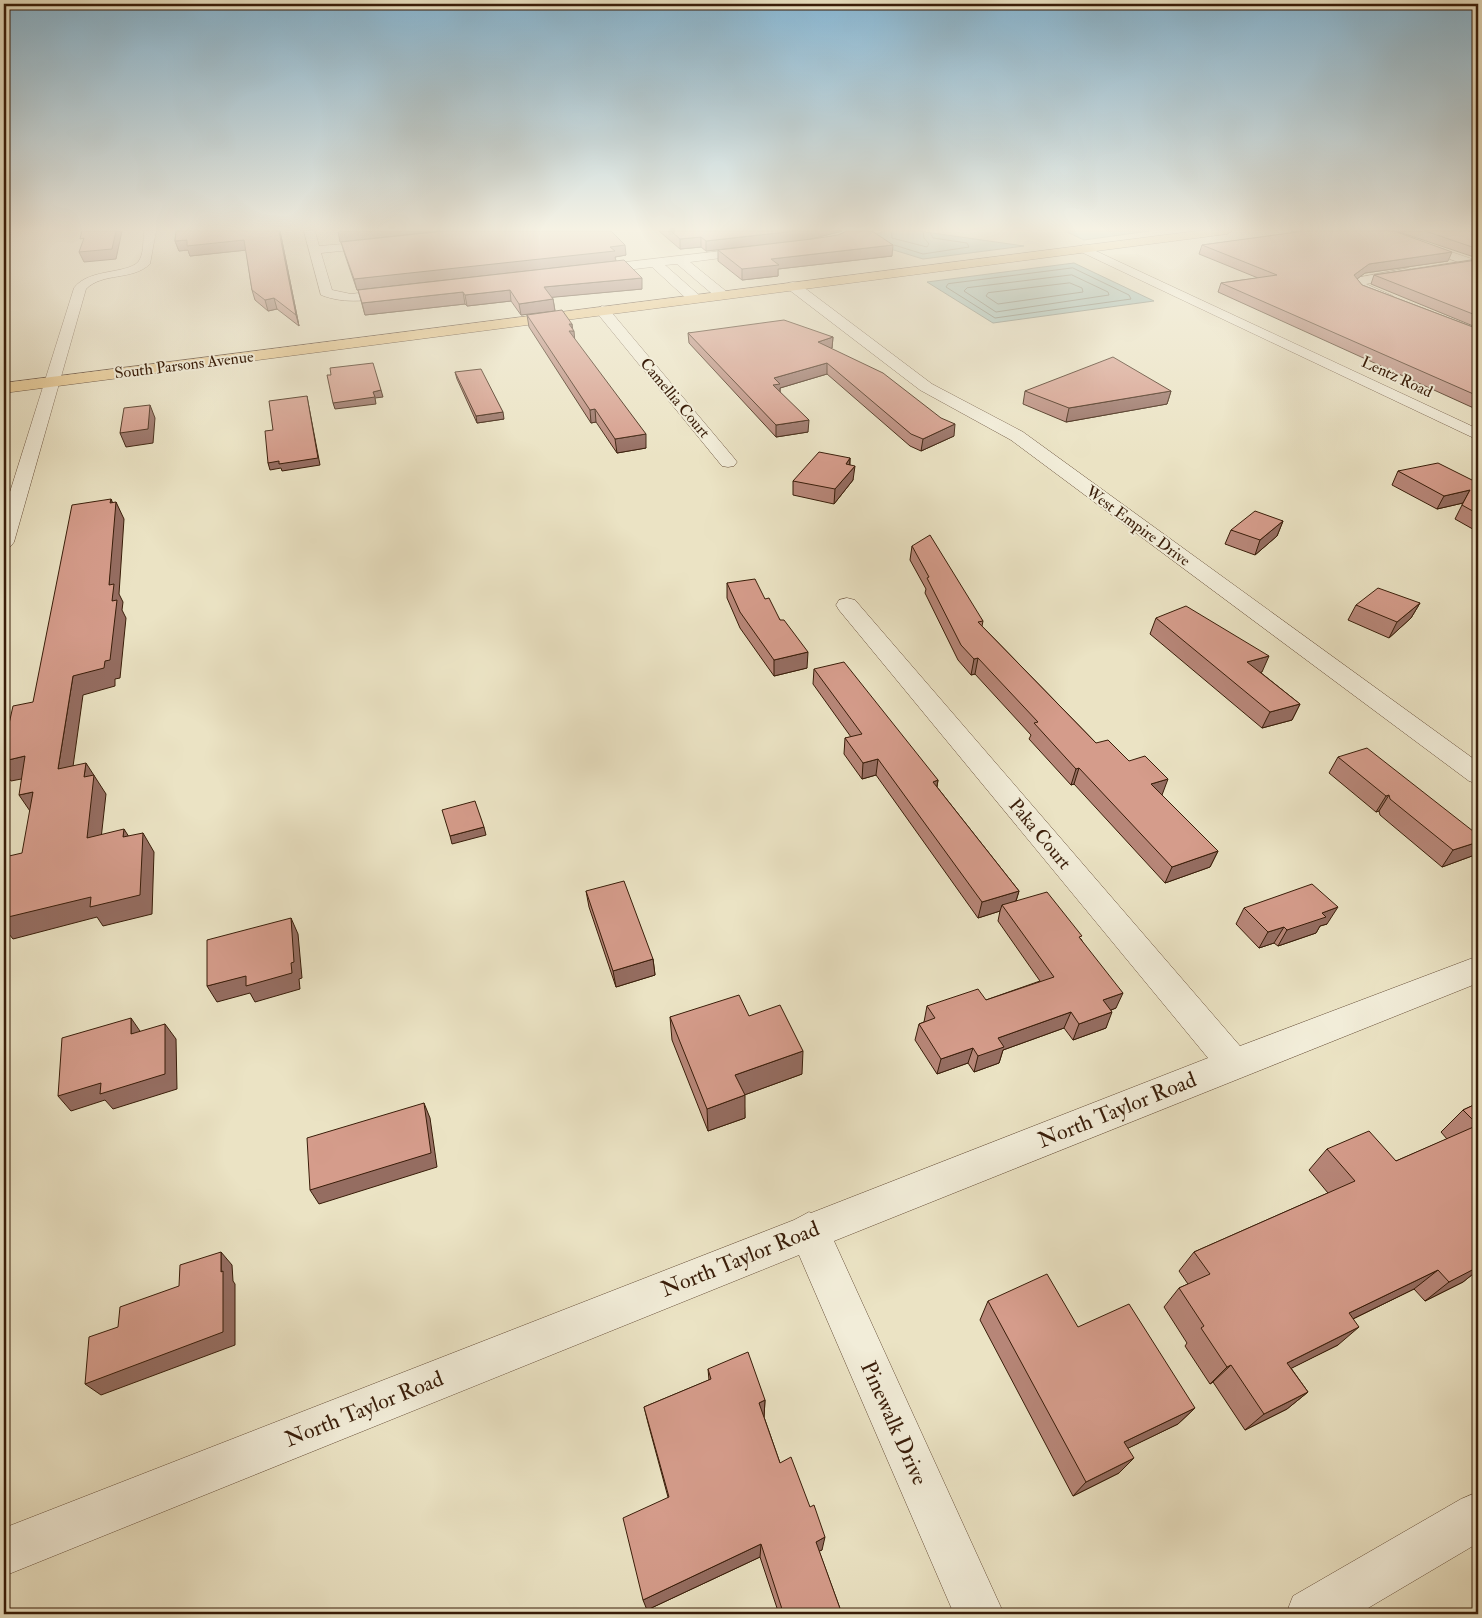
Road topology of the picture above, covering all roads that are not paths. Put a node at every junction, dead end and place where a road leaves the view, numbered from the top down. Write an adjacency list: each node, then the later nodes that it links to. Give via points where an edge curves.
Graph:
1 (75, 307): 6 (street)
2 (629, 307): 5 (main road, South Parsons Avenue)
3 (820, 307): 12 (street, West Empire Drive, via 926,387 1017,436)
4 (1205, 307): 8 (street, Lentz Road)
5 (602, 310): 6 (main road, South Parsons Avenue); 9 (street, Camellia Court)
6 (52, 382): 7 (main road, South Parsons Avenue); 10 (street)
7 (4, 388)
8 (1478, 435)
9 (728, 462)
10 (4, 542)
11 (846, 605): 14 (street, Paka Court)
12 (1478, 776)
13 (1478, 970): 14 (street, North Taylor Road)
14 (1234, 1064): 15 (street, North Taylor Road)
15 (809, 1232): 17 (street, North Taylor Road); 18 (street, Pinewalk Drive)
16 (1478, 1516): 19 (street)
17 (4, 1552)
18 (979, 1614)
19 (1311, 1614)

